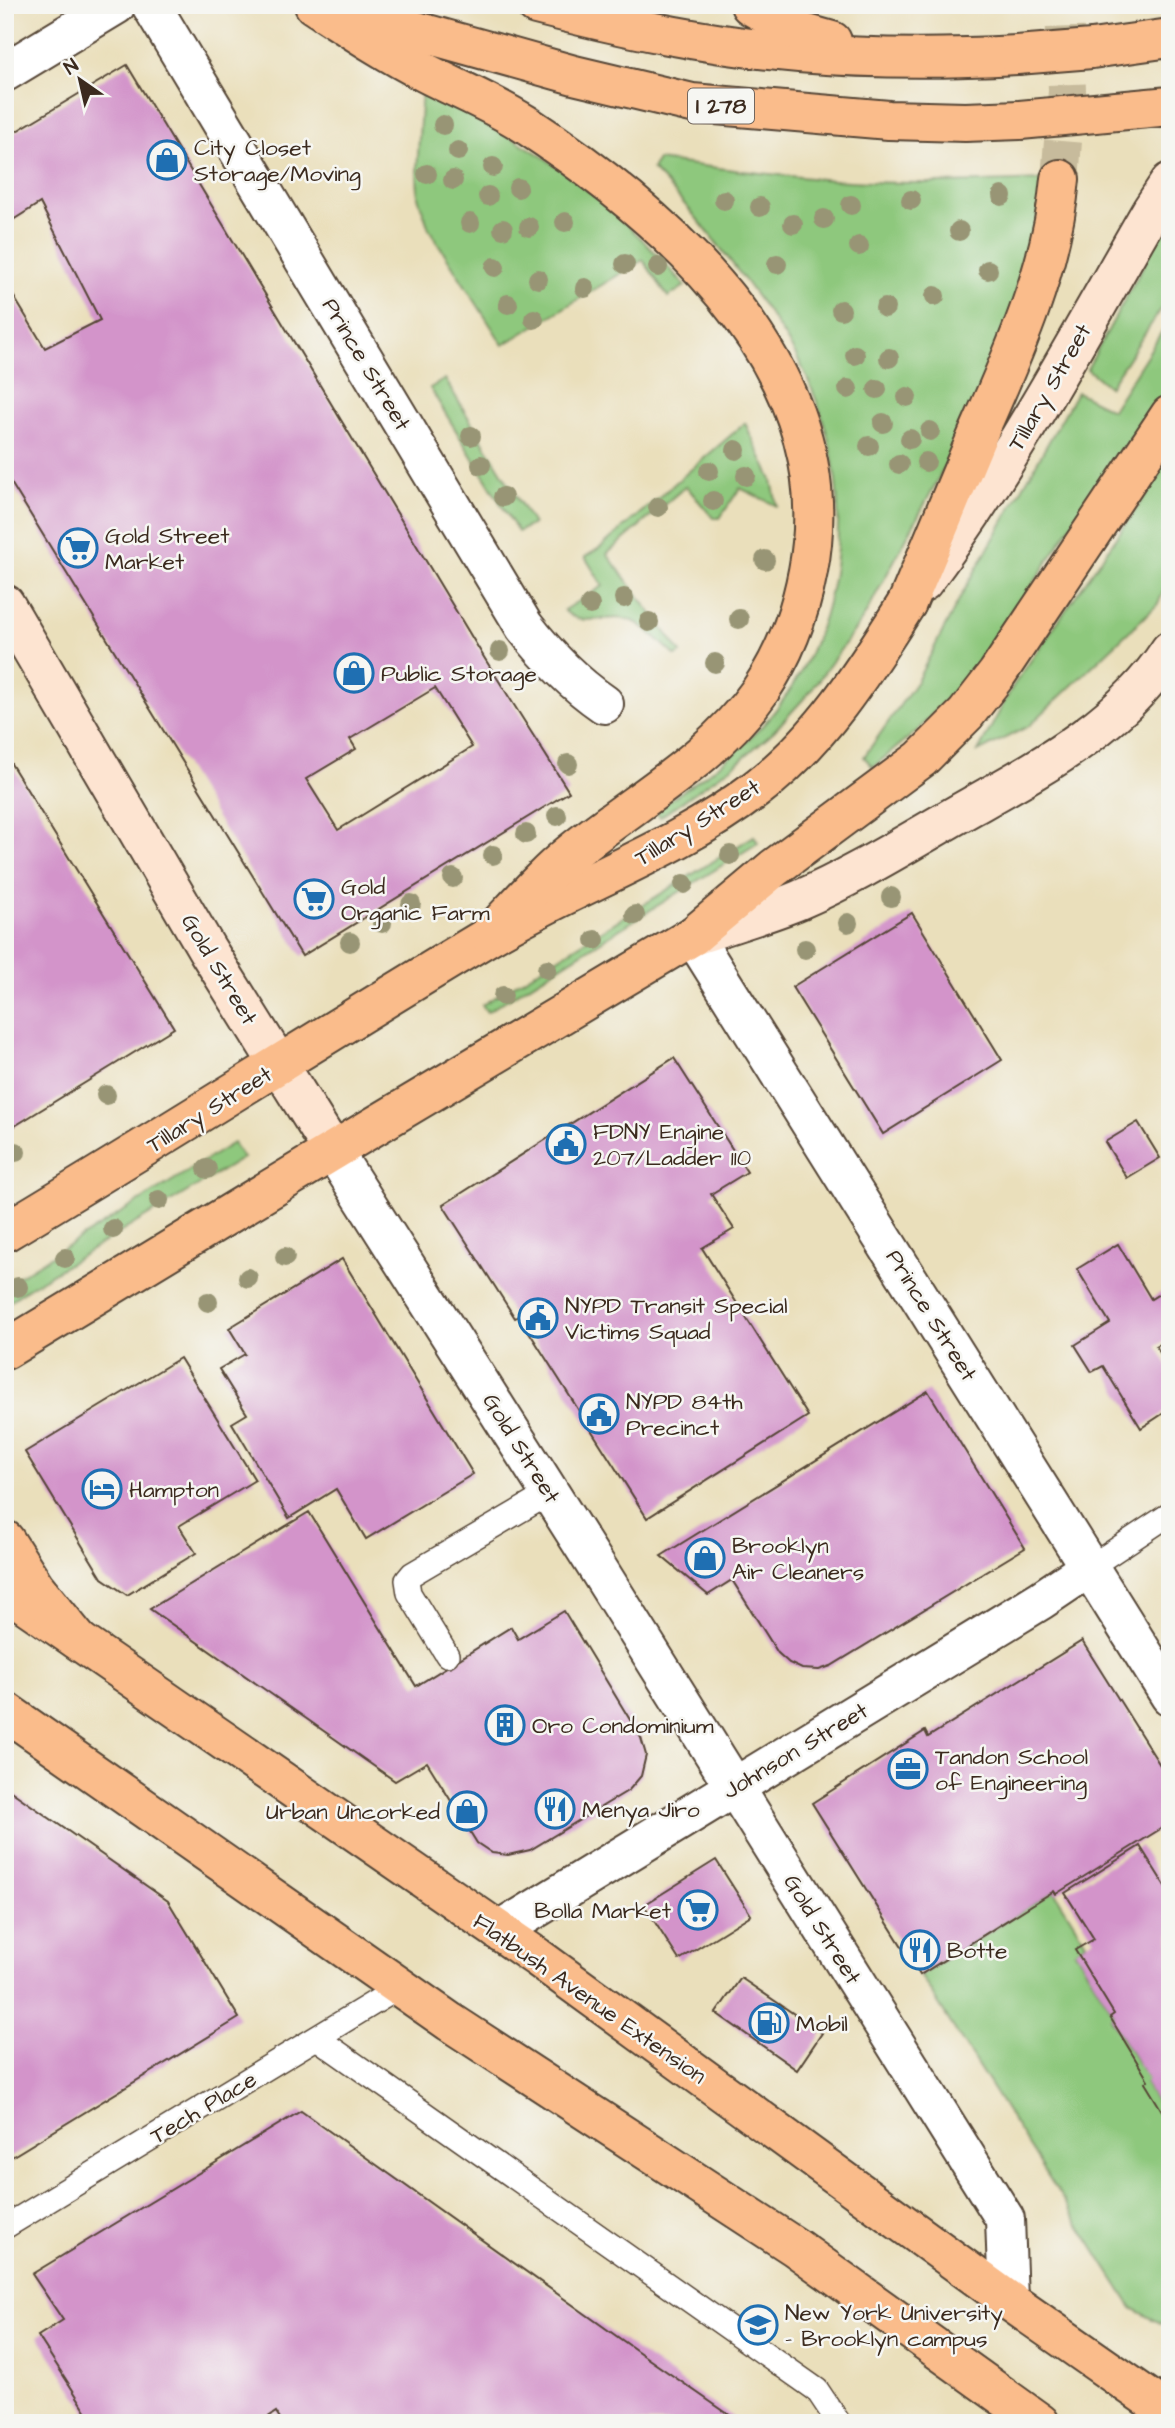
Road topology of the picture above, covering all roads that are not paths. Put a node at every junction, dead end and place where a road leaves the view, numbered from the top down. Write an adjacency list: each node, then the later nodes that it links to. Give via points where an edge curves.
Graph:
1 (116, 5): 9 (street)
2 (151, 5): 17 (street, Prince Street, via 524,626 580,688)
3 (314, 5): 18 (main road, via 369,41 523,123 631,203 696,264 750,327 784,386 798,418 812,483 812,549 806,582 782,654 760,691 732,726 698,757 570,854)
4 (323, 5): 10 (main road, I 278, bridge, via 692,103 965,122)
5 (536, 5): 8 (main road, via 708,42)
6 (750, 5): 8 (main road, via 793,30)
7 (1170, 38): 8 (main road, bridge, via 1017,55)
8 (891, 58)
9 (5, 72)
10 (1170, 106)
11 (1060, 178): 14 (main road, via 1052,231 1028,312)
12 (1163, 186): 14 (main road, Tillary Street, via 1002,469)
13 (1170, 415): 19 (main road, via 966,714 921,759 774,868)
14 (906, 603): 18 (main road, Tillary Street, via 880,646 805,746 757,789 651,854)
15 (5, 604): 20 (main road, Gold Street)
16 (1170, 650): 19 (main road, via 1158,669 1109,719 1056,758 848,876 799,900)
17 (604, 704)
18 (489, 936): 20 (main road, Tillary Street)
19 (693, 936): 21 (main road); 27 (street, Prince Street)
20 (278, 1066): 21 (main road, Gold Street); 22 (main road, Tillary Street)
21 (332, 1151): 23 (main road); 24 (street, Gold Street)
22 (5, 1232)
23 (5, 1350)
24 (550, 1493): 30 (lane, via 407,1580); 33 (street, Gold Street)
25 (1170, 1514): 27 (lane)
26 (5, 1540): 29 (main road)
27 (1090, 1567): 31 (street, Prince Street); 33 (street, Johnson Street)
28 (5, 1590): 29 (main road, Flatbush Avenue Extension)
29 (78, 1640): 34 (main road, Flatbush Avenue Extension)
30 (447, 1655)
31 (1170, 1696)
32 (5, 1711): 35 (main road)
33 (735, 1787): 34 (street, Johnson Street); 38 (street, Gold Street, via 1005,2218)
34 (499, 1931): 38 (main road, Flatbush Avenue Extension)
35 (400, 1987): 36 (lane, Tech Place); 41 (main road, via 795,2246)
36 (317, 2038): 37 (lane, Tech Place); 40 (lane, via 817,2390)
37 (5, 2227)
38 (1008, 2300): 39 (main road, Flatbush Avenue Extension)
39 (1170, 2413): 42 (main road)
40 (839, 2423)
41 (1040, 2423)
42 (1145, 2423)

